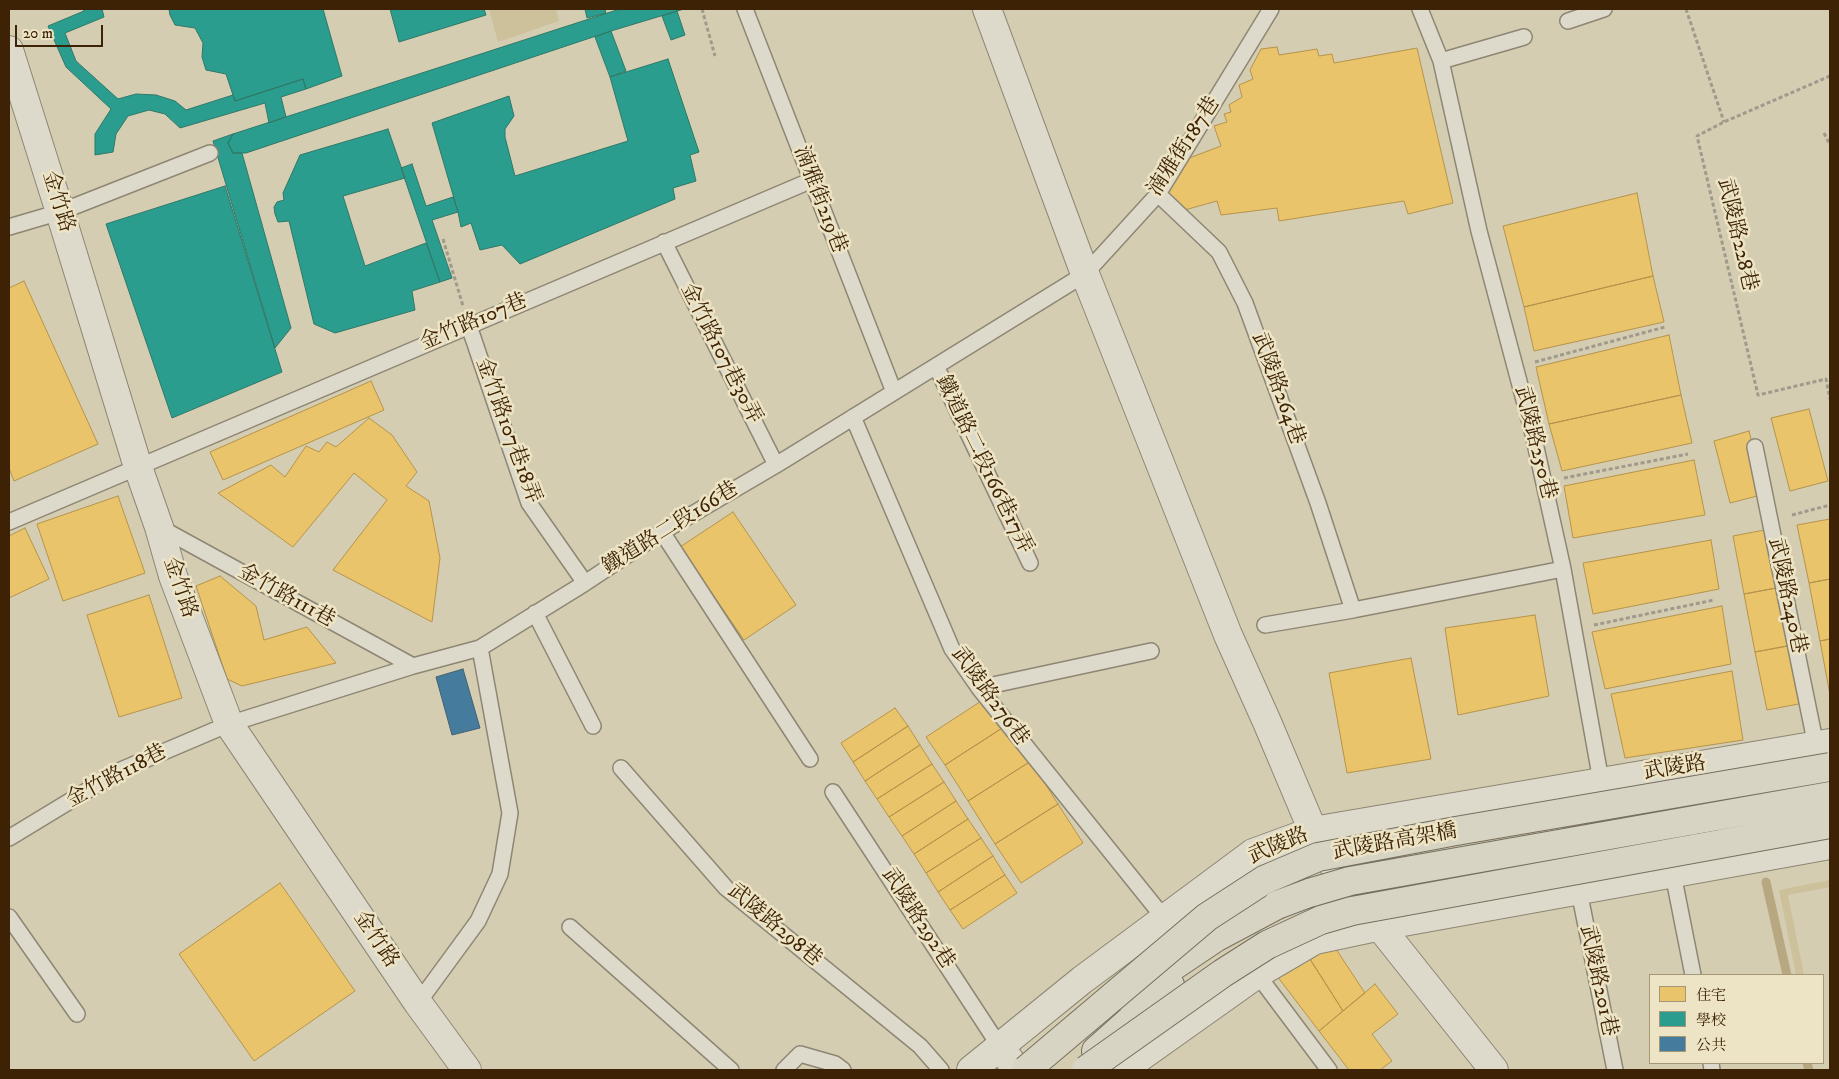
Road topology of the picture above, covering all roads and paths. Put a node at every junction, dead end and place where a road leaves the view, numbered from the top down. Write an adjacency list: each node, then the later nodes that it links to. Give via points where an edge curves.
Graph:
1 (702, 9): 11 (path)
2 (745, 9): 18 (lane, 湳雅街219巷)
3 (986, 9): 24 (street)
4 (1271, 9): 19 (lane, 湳雅街187巷)
5 (1420, 9): 12 (lane, 武陵路250巷)
6 (1604, 9): 8 (lane)
7 (1686, 9): 14 (path)
8 (1568, 21)
9 (1524, 37): 12 (lane)
10 (9, 51): 20 (street, 金竹路)
11 (716, 56)
12 (1441, 61): 28 (lane, 武陵路250巷, via 1479,231)
13 (1830, 76): 14 (path, 武陵路228巷)
14 (1724, 122): 30 (path, 武陵路228巷, via 1697,136 1758,395 1826,378)
15 (1824, 134): 16 (path)
16 (1830, 145)
17 (210, 153): 20 (lane)
18 (812, 180): 23 (lane, 金竹路107巷); 29 (lane, 湳雅街219巷)
19 (1158, 194): 24 (lane, 湳雅街187巷); 46 (lane, 武陵路264巷, via 1219,252 1245,303)
20 (60, 212): 21 (lane); 35 (street, 金竹路)
21 (9, 227)
22 (443, 239): 25 (path)
23 (664, 242): 25 (lane, 金竹路107巷); 34 (lane, 金竹路107巷30弄)
24 (1085, 274): 27 (lane, 鐵道路二段166巷); 63 (street, via 1228,635)
25 (469, 326): 35 (lane, 金竹路107巷); 44 (lane, 金竹路107巷18弄, via 529,504)
26 (1665, 327): 28 (path)
27 (936, 366): 29 (lane, 鐵道路二段166巷); 42 (lane, 鐵道路二段166巷17弄)
28 (1515, 367): 36 (lane, 武陵路250巷)
29 (894, 392): 31 (lane, 鐵道路二段166巷)
30 (1830, 399)
31 (853, 417): 34 (lane, 鐵道路二段166巷); 53 (lane, 武陵路276巷, via 952,649)
32 (1755, 448): 38 (lane, 武陵路240巷)
33 (1688, 454): 36 (path)
34 (776, 465): 41 (lane, 鐵道路二段166巷)
35 (138, 467): 39 (lane, 金竹路107巷); 40 (street, 金竹路)
36 (1544, 482): 43 (lane, 武陵路250巷)
37 (1830, 505): 38 (path)
38 (1770, 520): 56 (lane, 武陵路240巷)
39 (9, 522)
40 (159, 527): 52 (lane, 金竹路111巷); 54 (street, 金竹路, via 173,576)
41 (662, 532): 44 (lane, 鐵道路二段166巷); 57 (lane)
42 (1030, 563)
43 (1563, 569): 46 (lane); 49 (lane, 武陵路250巷)
44 (585, 582): 47 (lane, 鐵道路二段166巷)
45 (1714, 600): 49 (path)
46 (1353, 610): 48 (lane)
47 (535, 613): 50 (lane, 鐵道路二段166巷); 55 (lane)
48 (1265, 624)
49 (1574, 630): 59 (lane, 武陵路250巷)
50 (480, 648): 52 (lane, 鐵道路二段166巷); 76 (lane, via 510,813 500,874 478,921)
51 (1151, 651): 53 (lane)
52 (413, 666): 54 (lane, 鐵道路二段166巷)
53 (979, 688): 71 (lane, 武陵路276巷)
54 (229, 724): 64 (lane, 金竹路118巷, via 121,770); 76 (street, 金竹路)
55 (594, 726)
56 (1826, 752): 59 (street, 武陵路); 86 (highway, 武陵路高架橋, bridge, via 1318,857 1264,880 1207,917)
57 (810, 759)
58 (621, 768): 83 (lane, 武陵路298巷, via 726,888 920,1046)
59 (1601, 781): 63 (street, 武陵路); 67 (lane, 武陵路250巷)
60 (833, 792): 78 (lane, 武陵路292巷)
61 (1830, 796): 69 (highway, bridge, via 1350,881)
62 (1830, 824): 88 (highway, bridge, via 1352,911 1321,920 1267,945 1223,973)
63 (1313, 831): 71 (street, 武陵路, via 1253,853); 73 (street, via 1326,856)
64 (9, 838)
65 (1830, 845): 66 (street)
66 (1673, 874): 67 (street); 75 (lane)
67 (1628, 882): 68 (street)
68 (1579, 891): 73 (street); 92 (lane, 武陵路201巷)
69 (1277, 905): 86 (highway, bridge, via 1216,938 1123,1000); 87 (highway, via 1186,971)
70 (9, 917): 77 (lane)
71 (1164, 918): 78 (street, 武陵路)
72 (570, 926): 80 (lane)
73 (1380, 926): 74 (street, via 1315,940); 91 (street)
74 (1257, 974): 89 (street); 90 (lane)
75 (1693, 974)
76 (418, 1003): 79 (street, 金竹路)
77 (77, 1014)
78 (1000, 1047): 84 (street, 武陵路); 85 (street)
79 (467, 1070)
80 (731, 1070)
81 (784, 1070): 82 (lane, via 800,1054 835,1064)
82 (843, 1070)
83 (940, 1070)
84 (970, 1070)
85 (1017, 1070)
86 (1028, 1070)
87 (1074, 1070)
88 (1086, 1070)
89 (1122, 1070)
90 (1329, 1070)
91 (1494, 1070)
92 (1615, 1070)

